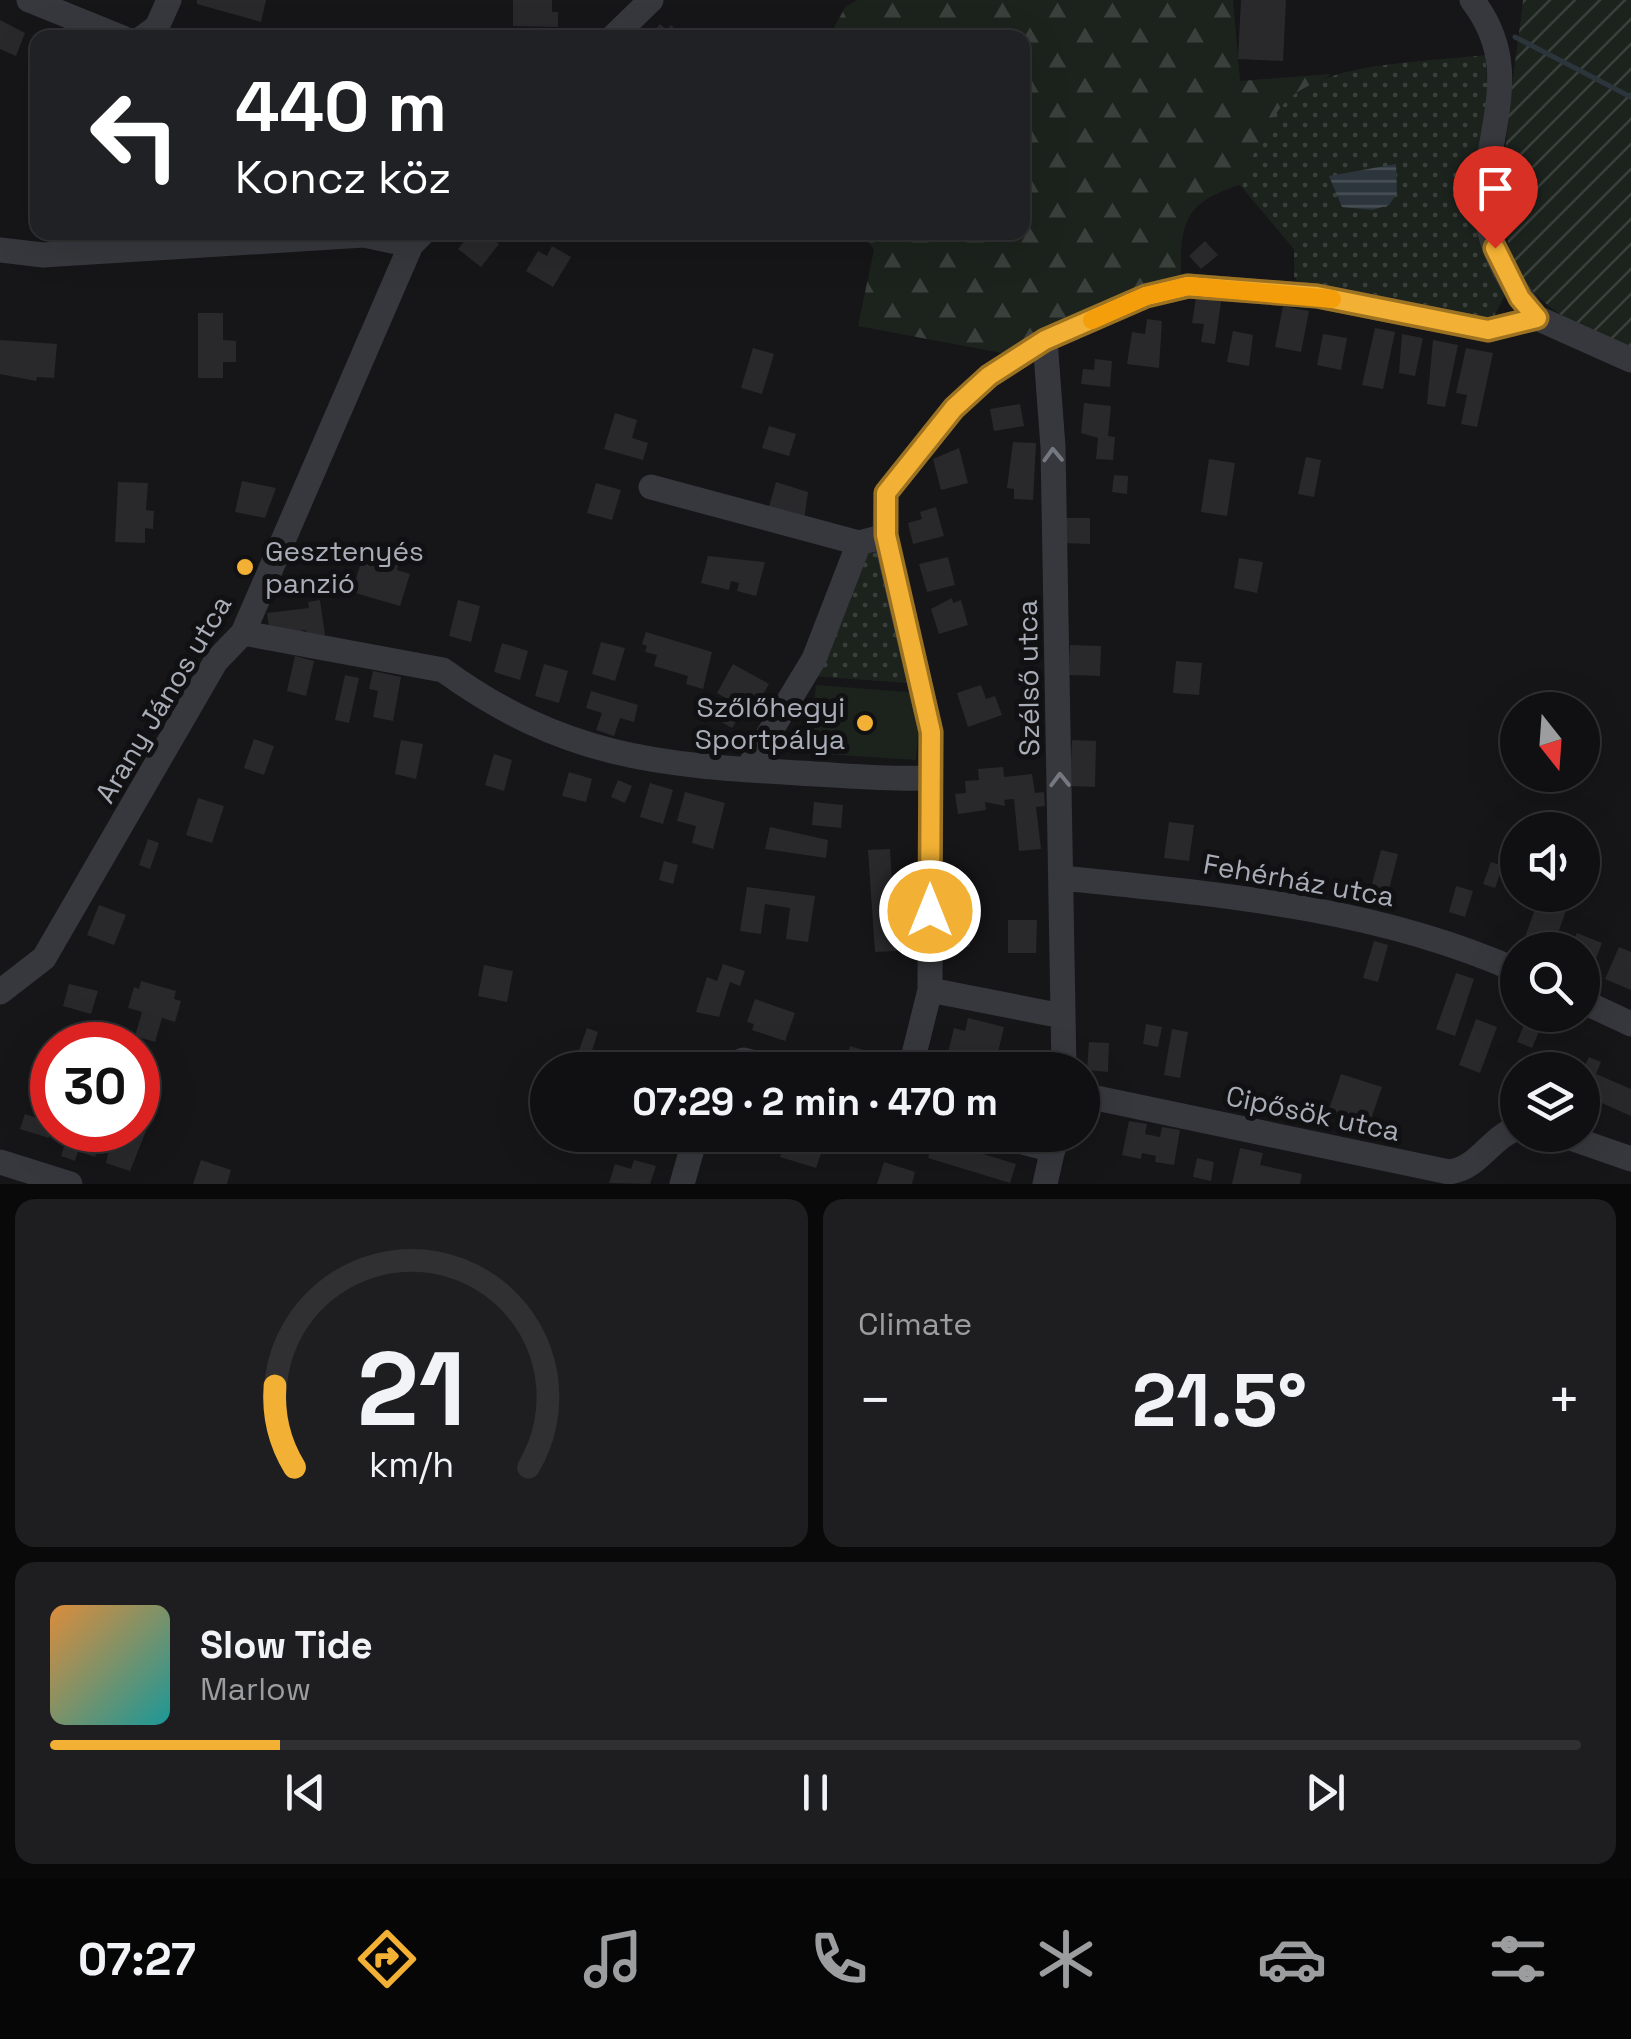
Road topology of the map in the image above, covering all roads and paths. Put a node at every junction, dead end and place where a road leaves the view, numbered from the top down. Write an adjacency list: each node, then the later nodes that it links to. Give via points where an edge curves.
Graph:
1 (29, 0): 5 (street)
2 (169, 0): 6 (street)
3 (651, 0): 7 (street)
4 (1472, 0): 11 (street, via 1500,58 1488,221 1503,268)
5 (117, 30)
6 (152, 30)
7 (620, 30)
8 (284, 240): 10 (street, via 43,255)
9 (418, 240): 17 (street, Arany János utca)
10 (0, 250)
11 (1537, 318): 12 (street, via 1488,330 1317,296 1188,286 1146,296); 13 (street)
12 (1045, 340): 15 (street, via 954,408 892,480); 20 (street, Szélső utca, one-way to 12, via 1054,447)
13 (1631, 360)
14 (652, 487): 16 (street)
15 (886, 535): 16 (street); 19 (street, via 926,700)
16 (860, 542): 18 (street, via 814,659)
17 (243, 633): 18 (street, via 443,670 587,748 656,764); 23 (street, Arany János utca, via 216,661 44,958)
18 (747, 770): 19 (street)
19 (929, 778): 22 (street)
20 (1062, 878): 21 (street, Fehérház utca, via 1230,895 1394,927); 25 (street, Szélső utca)
21 (1500, 964)
22 (930, 990): 25 (street); 27 (street)
23 (0, 992)
24 (1600, 1009): 26 (street)
25 (1062, 1016): 28 (street, Szélső utca)
26 (1631, 1024)
27 (914, 1052)
28 (1063, 1052)
29 (1100, 1099): 30 (street, Cipősök utca, via 1448,1172 1469,1167)
30 (1500, 1137)
31 (1600, 1148): 34 (street)
32 (691, 1152): 37 (street)
33 (1052, 1152): 38 (street)
34 (1631, 1158)
35 (0, 1162): 36 (street)
36 (70, 1184)
37 (682, 1184)
38 (1045, 1184)

